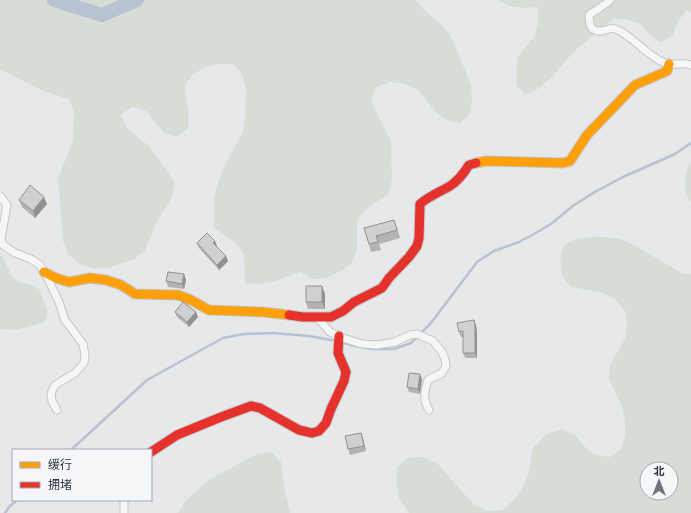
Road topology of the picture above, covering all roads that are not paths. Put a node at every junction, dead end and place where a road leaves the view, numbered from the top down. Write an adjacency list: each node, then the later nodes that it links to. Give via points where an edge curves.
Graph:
1 (610, 0): 2 (street, via 590,15 589,23 594,29 600,32 616,29 650,54)
2 (669, 64): 3 (street); 7 (street, via 667,71 635,85 587,134 570,161 486,161 468,165 451,185 420,204 418,246 382,288 331,317)
3 (691, 65)
4 (0, 196): 5 (street, via 7,206)
5 (1, 240): 6 (street, via 3,245 15,253 40,265)
6 (44, 272): 7 (street, via 69,282 90,278 106,280 121,285 135,294 178,296 209,310); 9 (street, via 60,302 65,320 83,344 85,355 84,362 75,373 55,385 51,393)
7 (317, 317): 8 (street)
8 (339, 341): 10 (street, via 378,345 395,342 410,335 420,335 433,341 442,352 446,366 442,373 428,380 425,388 425,404); 11 (street, via 338,353 346,372 326,423 319,431 312,434 299,430 260,408 251,406 177,435)
9 (57, 410)
10 (430, 410)
11 (152, 451)
12 (124, 501): 13 (street)
13 (124, 513)

